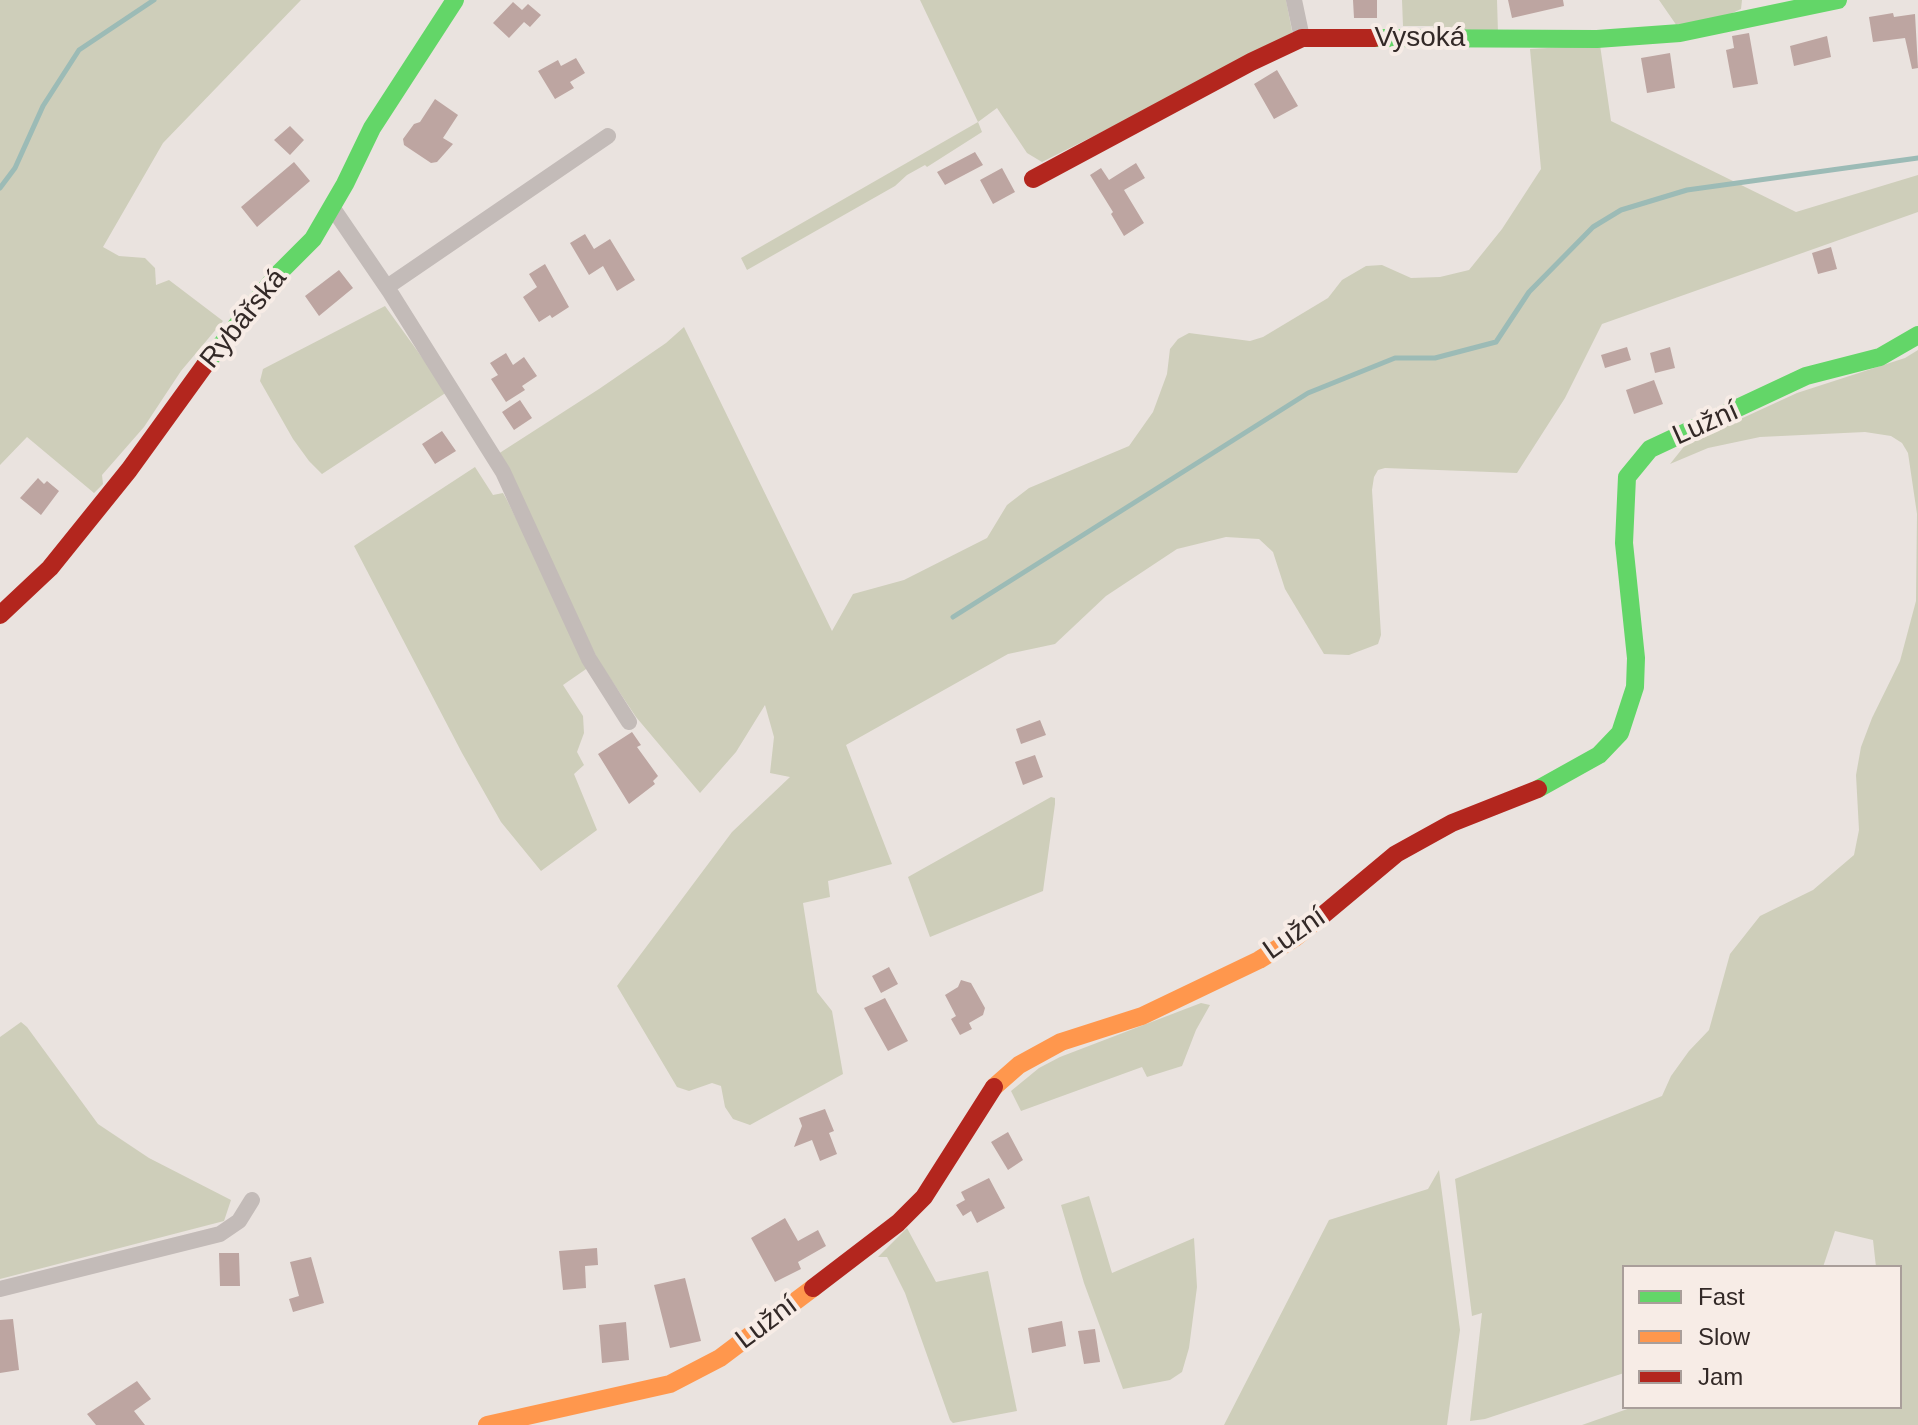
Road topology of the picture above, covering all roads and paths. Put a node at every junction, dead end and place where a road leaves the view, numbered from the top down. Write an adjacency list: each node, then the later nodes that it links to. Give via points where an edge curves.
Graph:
1 (455, 0): 7 (street, Rybářská, via 372,128)
2 (1294, 0): 4 (street)
3 (1838, 0): 4 (street, Vysoká, via 1680,33 1597,39)
4 (1302, 38): 6 (street, Vysoká)
5 (608, 136): 8 (street)
6 (1033, 179)
7 (332, 207): 8 (street); 10 (street, Rybářská, via 313,239 224,339 50,568)
8 (387, 287): 11 (street, via 503,472 589,659)
9 (1918, 335): 14 (street, Lužní, via 1880,357 1806,376 1650,449 1627,477 1624,543 1635,687 1620,733 1599,755 1532,793 1452,823 1396,854 1296,937 1259,960 1142,1016 1061,1042 1019,1065 993,1088 924,1197 898,1223 720,1358 670,1384)
10 (0, 615)
11 (629, 722)
12 (252, 1200): 13 (street, via 239,1221 220,1234)
13 (0, 1289)
14 (487, 1425)

